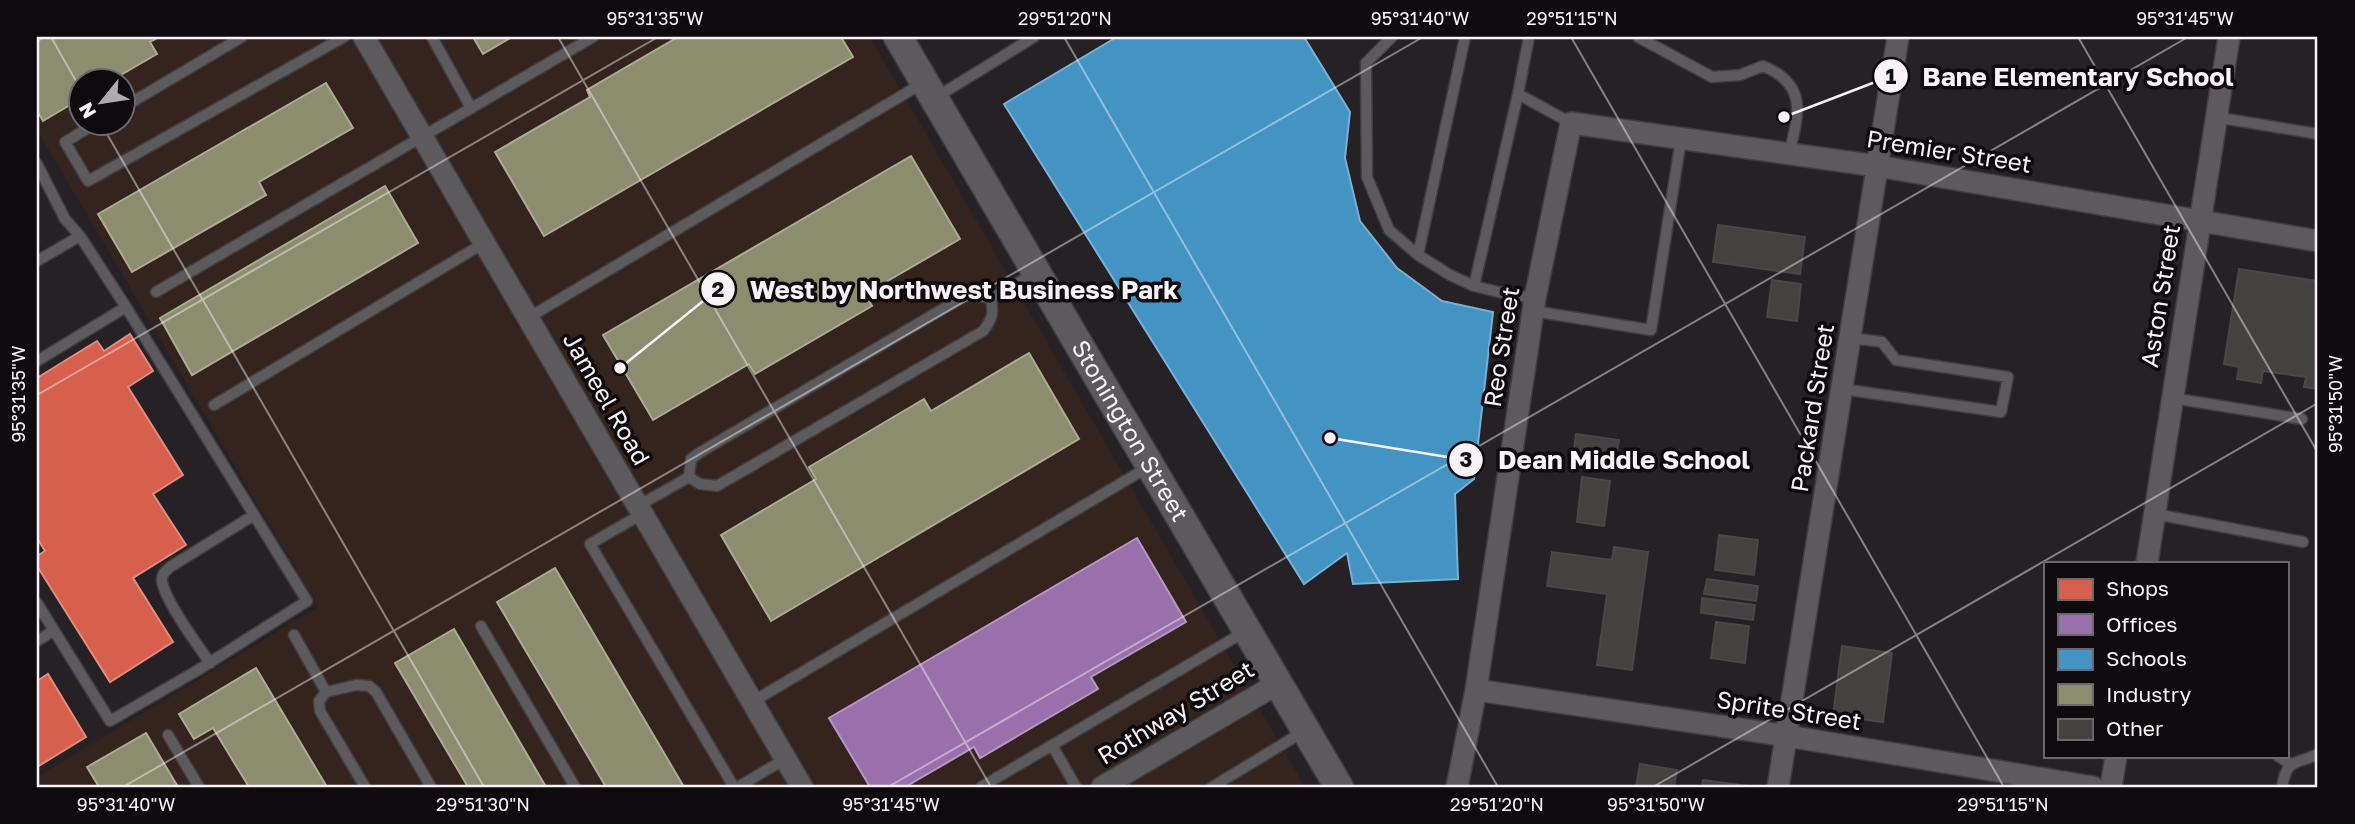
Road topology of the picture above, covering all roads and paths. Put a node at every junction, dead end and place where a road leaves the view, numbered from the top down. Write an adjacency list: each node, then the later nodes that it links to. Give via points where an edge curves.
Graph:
1 (242, 37): 16 (lane)
2 (344, 37): 21 (lane, via 89,181 65,142)
3 (364, 37): 22 (street, Jameel Road)
4 (432, 37): 17 (lane)
5 (593, 37): 17 (lane)
6 (898, 37): 14 (street, Stonington Street)
7 (1034, 37): 14 (lane)
8 (1392, 37): 31 (lane, via 1366,63 1367,177 1389,230)
9 (1529, 37): 15 (lane)
10 (1638, 37): 24 (lane, via 1712,77 1740,75 1763,66 1780,73 1792,86 1800,108)
11 (1898, 37): 26 (street, Packard Street)
12 (2229, 37): 18 (street, Aston Street)
13 (1462, 38): 31 (lane)
14 (930, 90): 33 (street, Stonington Street); 39 (lane)
15 (1518, 94): 19 (lane); 34 (lane)
16 (136, 100)
17 (471, 108): 22 (lane)
18 (2215, 117): 20 (lane); 27 (street, Aston Street)
19 (1571, 123): 23 (street, Premier Street); 37 (street, Reo Street)
20 (2318, 134)
21 (75, 136)
22 (422, 136): 30 (street, Jameel Road); 35 (lane)
23 (1681, 139): 24 (street, Premier Street); 37 (lane, via 1651,330)
24 (1789, 154): 26 (street, Premier Street)
25 (37, 164): 28 (lane, via 65,219)
26 (1877, 166): 27 (street, Premier Street); 40 (street, Packard Street)
27 (2199, 220): 29 (street, Premier Street); 43 (street, Aston Street)
28 (80, 236): 32 (lane); 38 (lane)
29 (2318, 241)
30 (484, 243): 39 (street, Jameel Road); 44 (lane)
31 (1418, 255): 34 (lane)
32 (37, 261)
33 (1035, 272): 36 (lane); 46 (street, Stonington Street)
34 (1474, 286): 37 (lane)
35 (156, 292)
36 (991, 299): 47 (lane, via 973,294 951,304 699,453 691,459); 47 (lane, via 993,311 983,331 717,486)
37 (1534, 304): 61 (street, Reo Street)
38 (125, 307): 41 (lane); 50 (lane)
39 (528, 318): 48 (street, Jameel Road)
40 (1852, 338): 42 (street, Packard Street); 42 (lane, via 1882,342 1896,359 2008,377 2001,412)
41 (37, 361)
42 (1842, 389): 66 (street, Packard Street)
43 (2172, 398): 45 (lane); 49 (street, Aston Street)
44 (214, 405)
45 (2302, 419)
46 (1150, 466): 56 (street, Stonington Street); 63 (lane)
47 (689, 477): 48 (lane)
48 (640, 510): 63 (street, Jameel Road); 77 (lane, via 590,544)
49 (2155, 514): 51 (lane); 52 (street, Aston Street)
50 (254, 515): 59 (lane, via 163,575 167,593); 59 (lane, via 307,601)
51 (2302, 542)
52 (2147, 562)
53 (37, 603): 55 (lane)
54 (481, 626): 76 (lane)
55 (53, 631): 58 (lane); 59 (lane, via 110,721)
56 (1246, 631): 60 (street, Stonington Street); 67 (lane)
57 (294, 635): 62 (lane)
58 (37, 641)
59 (210, 663)
60 (1277, 684): 64 (street, Stonington Street); 81 (street, Rothway Street)
61 (1476, 690): 66 (street, Sprite Street); 84 (street, Reo Street)
62 (326, 692): 74 (lane, via 320,711); 75 (lane, via 356,685 376,692)
63 (752, 702): 71 (street, Jameel Road)
64 (1306, 730): 82 (lane); 83 (street, Stonington Street)
65 (168, 735): 73 (lane)
66 (1787, 736): 85 (street, Packard Street); 86 (street, Sprite Street)
67 (1052, 745): 79 (lane); 80 (lane)
68 (2318, 754): 72 (lane)
69 (2116, 758): 87 (street)
70 (2281, 758): 72 (lane)
71 (785, 759): 77 (lane); 78 (street, Jameel Road)
72 (2290, 764): 88 (lane)
73 (199, 787)
74 (366, 787)
75 (431, 787)
76 (575, 787)
77 (736, 787)
78 (802, 787)
79 (981, 787)
80 (1076, 787)
81 (1102, 787)
82 (1212, 787)
83 (1339, 787)
84 (1457, 787)
85 (1778, 787)
86 (2093, 787)
87 (2111, 787)
88 (2282, 787)

